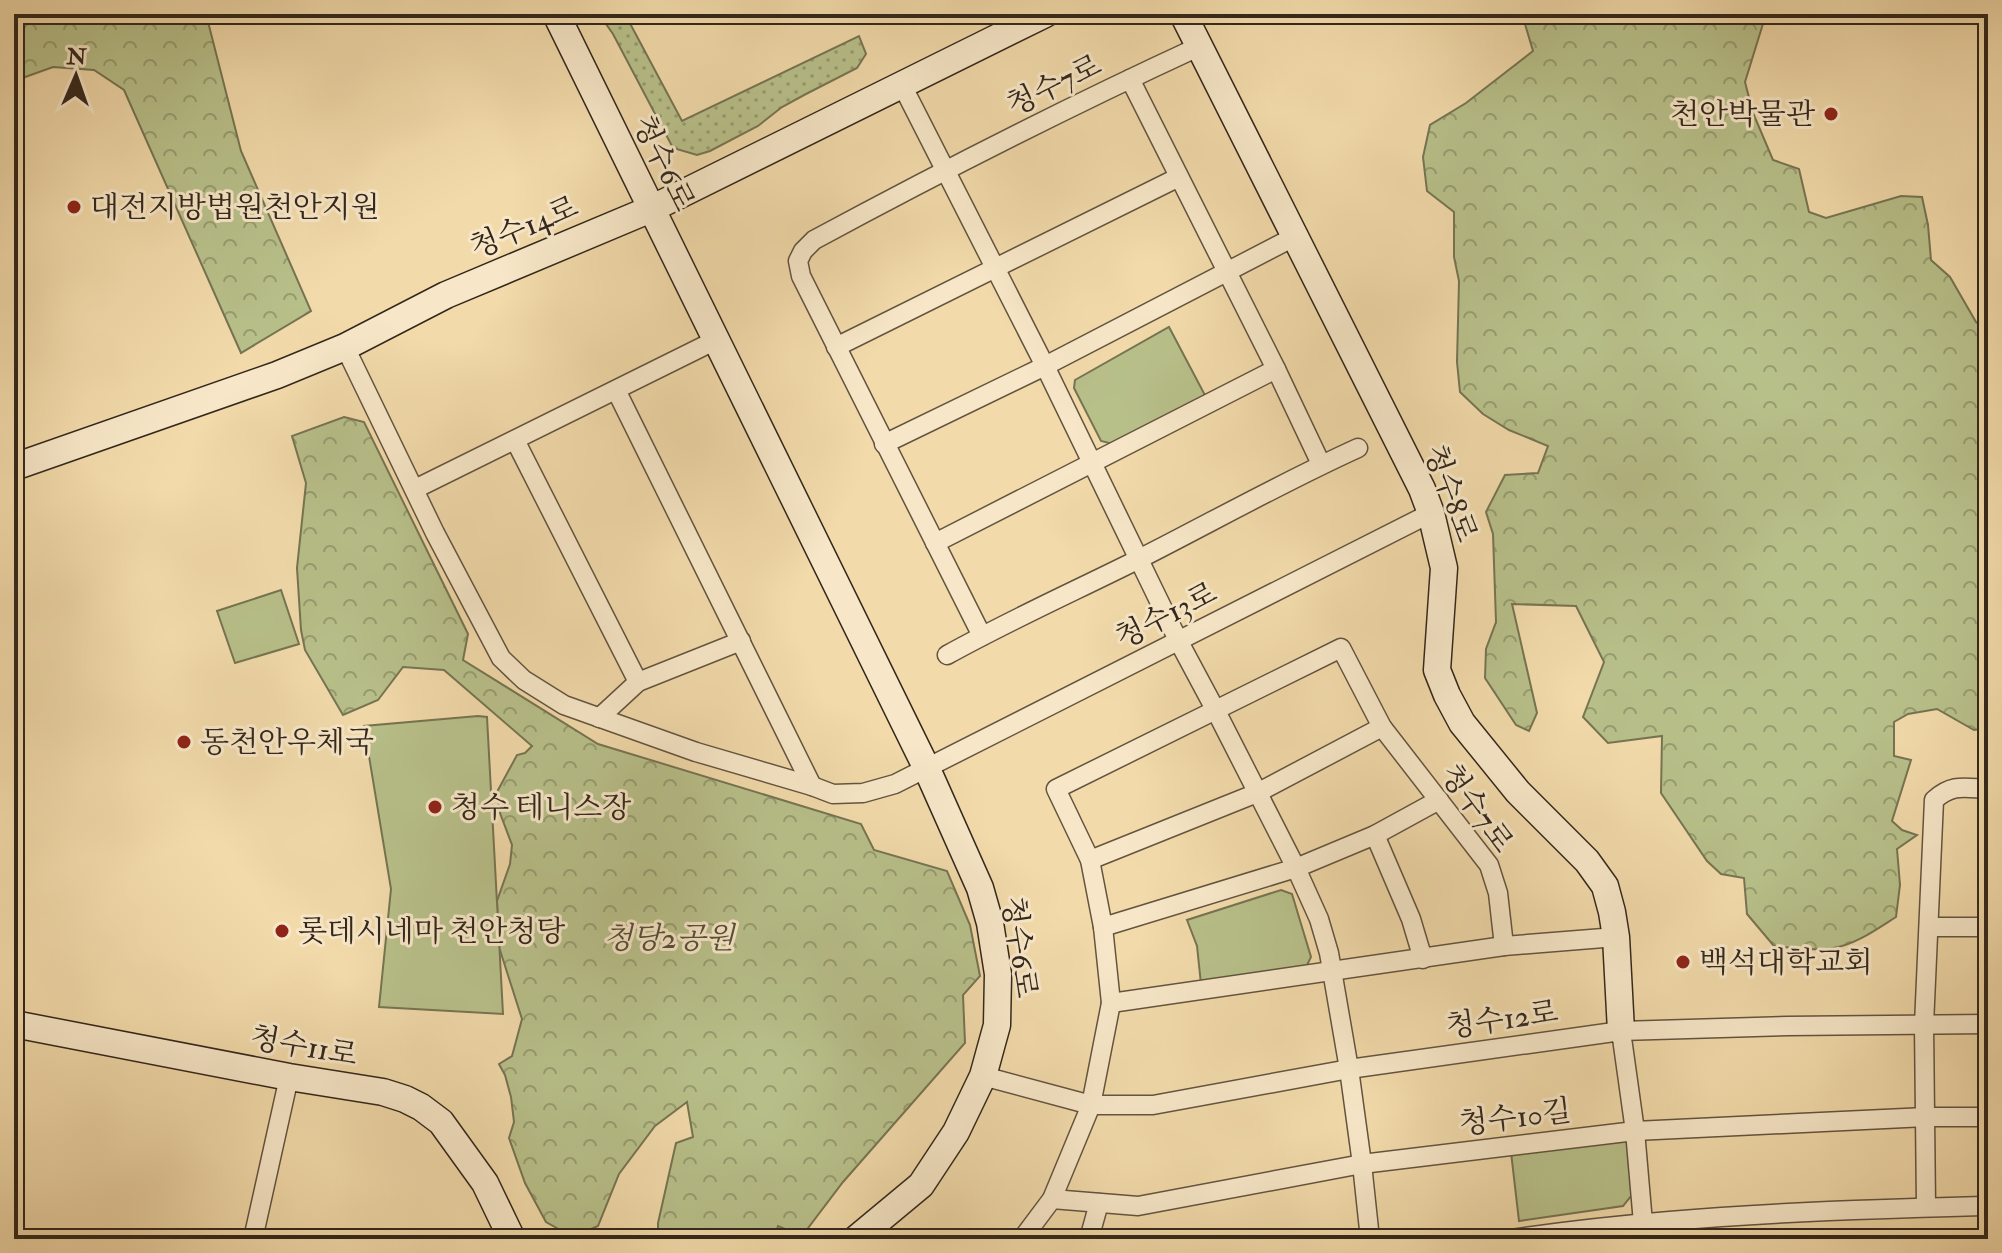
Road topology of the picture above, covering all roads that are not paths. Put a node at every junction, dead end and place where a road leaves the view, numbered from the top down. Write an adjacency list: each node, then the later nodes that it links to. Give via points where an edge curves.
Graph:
1 (556, 14): 9 (street, 청수6로)
2 (1045, 14): 6 (street, 청수14로)
3 (1183, 14): 4 (street, 청수8로)
4 (1198, 47): 5 (street); 10 (street, 청수8로)
5 (1130, 79): 7 (street, 청수7로); 8 (street, 청수7로)
6 (902, 85): 7 (street); 9 (street, 청수14로)
7 (946, 169): 11 (street); 15 (street, 청수7로, via 814,240 803,251 798,261 801,276)
8 (1179, 177): 11 (street); 12 (street, 청수7로)
9 (651, 209): 13 (street, 청수6로); 14 (street, 청수14로, via 446,295)
10 (1294, 237): 12 (street); 26 (street, 청수8로)
11 (996, 269): 15 (street); 16 (street)
12 (1226, 271): 16 (street); 17 (street, 청수7로)
13 (716, 340): 18 (street); 37 (street, 청수6로)
14 (345, 347): 24 (street, 청수14로); 25 (street)
15 (836, 347): 20 (street, 청수7로)
16 (1045, 366): 20 (street); 22 (street)
17 (1276, 369): 22 (street); 23 (street, 청수7로)
18 (616, 390): 19 (street); 31 (street)
19 (515, 440): 25 (street); 33 (street)
20 (884, 444): 27 (street, 청수7로)
21 (1358, 448): 23 (street)
22 (1092, 463): 27 (street); 28 (street)
23 (1321, 464): 28 (street)
24 (14, 467)
25 (415, 489): 35 (street, via 501,658 542,693)
26 (1431, 513): 30 (street, 청수13로); 48 (street, 청수8로, via 1444,568 1437,670 1447,695 1462,723 1518,792 1605,886)
27 (935, 543): 29 (street, 청수7로)
28 (1139, 558): 29 (street); 30 (street)
29 (982, 636): 32 (street)
30 (1178, 640): 34 (street); 37 (street, 청수13로)
31 (741, 641): 33 (street); 38 (street)
32 (947, 655)
33 (638, 682): 35 (street)
34 (1216, 711): 36 (street, 청수7로, via 1341,648); 40 (street); 43 (street, via 1056,789)
35 (599, 718): 38 (street)
36 (1382, 727): 40 (street); 41 (street, 청수7로)
37 (927, 769): 38 (street, via 863,793 833,794); 58 (street, 청수6로, via 990,923 998,974 997,1025)
38 (812, 786)
39 (1988, 789): 46 (street, via 1952,788 1934,800)
40 (1257, 793): 43 (street); 44 (street)
41 (1439, 800): 42 (street); 49 (street, 청수7로, via 1489,865)
42 (1375, 835): 44 (street); 50 (street)
43 (1090, 860): 45 (street)
44 (1296, 868): 45 (street); 51 (street, via 1319,919)
45 (1103, 927): 52 (street)
46 (1929, 927): 47 (street); 55 (street)
47 (1988, 927)
48 (1616, 937): 49 (street); 56 (street, 청수8로)
49 (1504, 946): 50 (street)
50 (1423, 959): 51 (street)
51 (1332, 971): 52 (street); 57 (street)
52 (1111, 1003): 60 (street)
53 (14, 1024): 59 (street, 청수11로)
54 (1988, 1024): 55 (street, 청수12로)
55 (1924, 1025): 56 (street, 청수12로); 61 (street)
56 (1621, 1031): 57 (street, 청수12로); 63 (street)
57 (1349, 1069): 60 (street, 청수12로, via 1153,1105); 64 (street)
58 (983, 1076): 60 (street, 청수12로); 74 (street, 청수6로, via 956,1132 921,1185)
59 (289, 1077): 72 (street); 73 (street, 청수11로, via 383,1092 421,1107 441,1122 485,1183)
60 (1091, 1105): 65 (street)
61 (1926, 1117): 62 (street, 청수10길); 63 (street, 청수10길); 68 (street)
62 (1988, 1117)
63 (1635, 1131): 64 (street, 청수10길); 69 (street)
64 (1362, 1164): 66 (street, 청수10길, via 1138,1206); 77 (street)
65 (1052, 1199): 66 (street, 청수10길); 75 (street)
66 (1099, 1203): 76 (street)
67 (1988, 1206): 68 (street)
68 (1926, 1207): 69 (street)
69 (1643, 1223): 78 (street)
70 (14, 1238): 71 (street)
71 (22, 1239)
72 (253, 1239)
73 (512, 1239)
74 (856, 1239)
75 (1022, 1239)
76 (1089, 1239)
77 (1370, 1239)
78 (1511, 1239)

